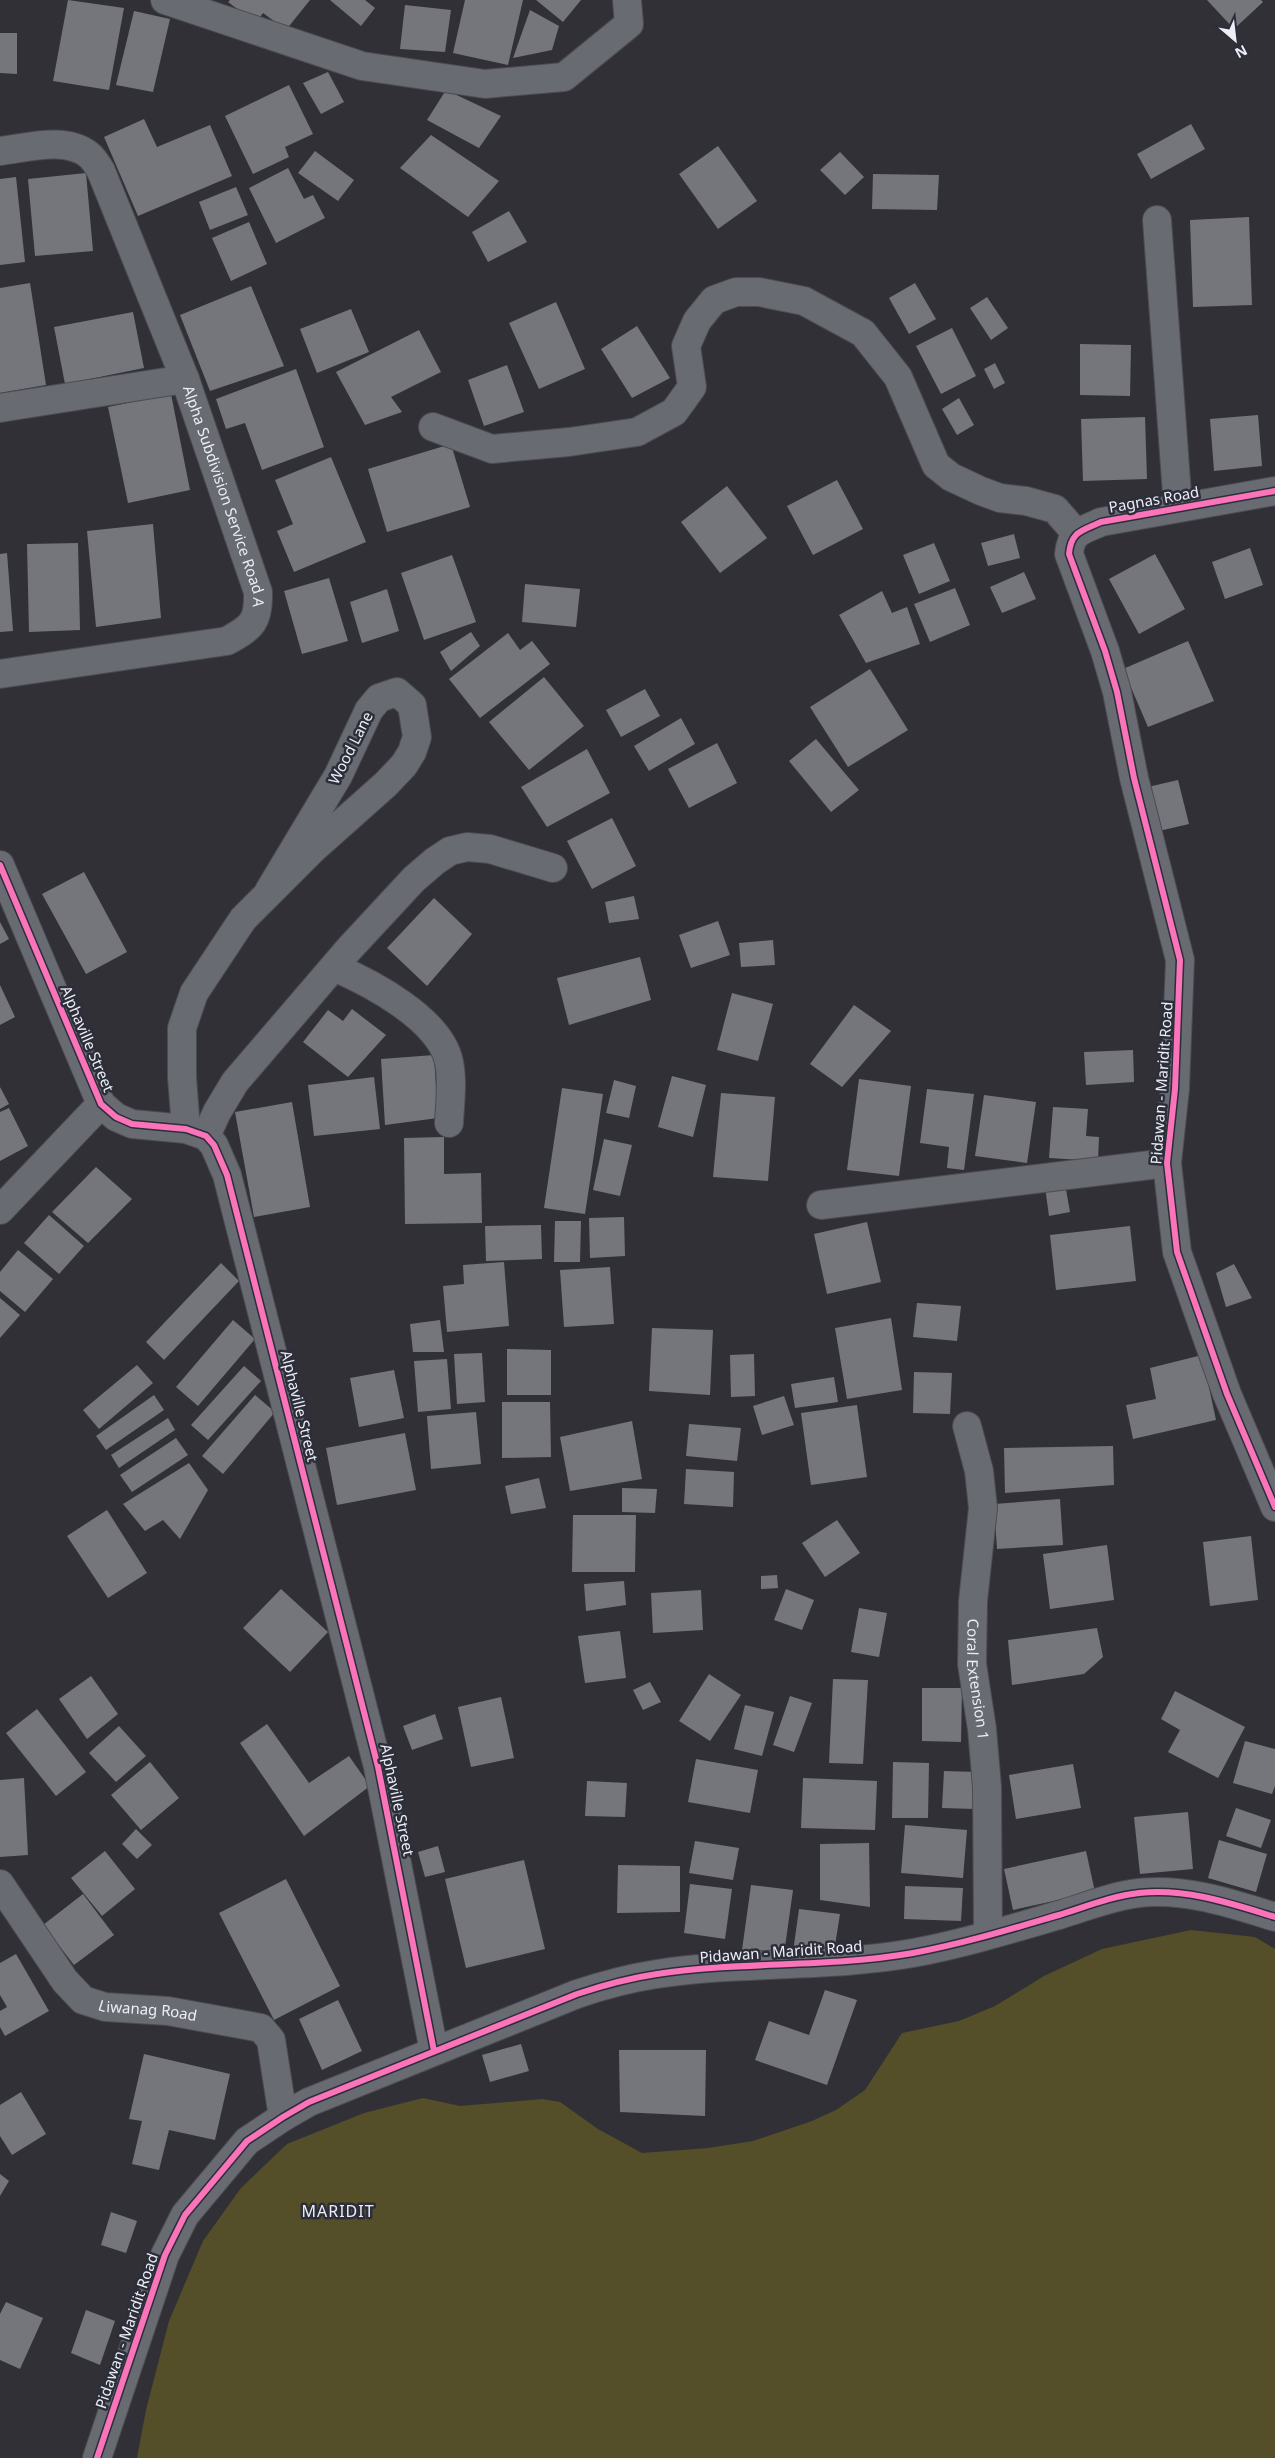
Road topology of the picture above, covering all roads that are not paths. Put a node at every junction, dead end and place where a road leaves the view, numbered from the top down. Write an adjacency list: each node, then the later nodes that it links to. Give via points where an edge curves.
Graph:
1 (165, 0): 2 (street, via 362,66 485,84 564,77 629,24)
2 (627, 0)
3 (0, 151): 5 (street, Alpha Subdivision Service Road A, via 52,144 76,148 90,155 101,170)
4 (1156, 220): 9 (street)
5 (185, 379): 6 (street, Alpha Subdivision Service Road A); 11 (street, Alpha Subdivision Service Road A, via 258,592 258,611 246,630 226,642)
6 (0, 408)
7 (432, 427): 10 (street, via 492,449 637,432 674,412 692,387 686,346 698,321 714,300 736,292 759,292 804,301 863,333 898,376 936,465 951,477 1000,498 1055,509)
8 (1275, 491): 9 (street, Pagnas Road)
9 (1178, 508): 10 (street, Pagnas Road, via 1101,522)
10 (1076, 534): 19 (street, Pidawan - Maridit Road, via 1070,542 1069,554 1117,692 1134,778 1180,960 1176,1070)
11 (0, 674)
12 (0, 865): 16 (street, Alphaville Street)
13 (553, 868): 15 (street, via 490,848 467,847 450,852 414,879)
14 (270, 891): 14 (street, Wood Lane, via 386,784 412,752 417,737 412,705 397,692 379,698 369,710 338,776); 18 (street, Wood Lane, via 243,919 194,992 182,1028 182,1077)
15 (334, 967): 17 (street, via 398,1003 436,1037 449,1062); 18 (street, via 235,1082 217,1112)
16 (101, 1104): 18 (street, Alphaville Street, via 116,1117 132,1124); 21 (street)
17 (449, 1123)
18 (196, 1133): 27 (street, Alphaville Street, via 214,1145 227,1175 378,1767)
19 (1167, 1163): 20 (street); 23 (street, Pidawan - Maridit Road, via 1178,1252 1227,1394)
20 (821, 1204)
21 (0, 1210)
22 (967, 1426): 26 (street, Coral Extension 1, via 979,1471 983,1508 973,1601 972,1664 987,1787)
23 (1275, 1507)
24 (0, 1884): 28 (street, Liwanag Road, via 65,1981 83,2000 106,2007 168,2011 261,2028 271,2040)
25 (1275, 1917): 26 (street, Pidawan - Maridit Road, via 1210,1897 1175,1892 1138,1893)
26 (988, 1935): 27 (street, Pidawan - Maridit Road, via 914,1953 842,1963 677,1972 616,1981)
27 (434, 2051): 28 (street, Pidawan - Maridit Road, via 309,2102)
28 (283, 2117): 29 (street, Pidawan - Maridit Road, via 247,2142 185,2215 165,2255)
29 (96, 2458)

